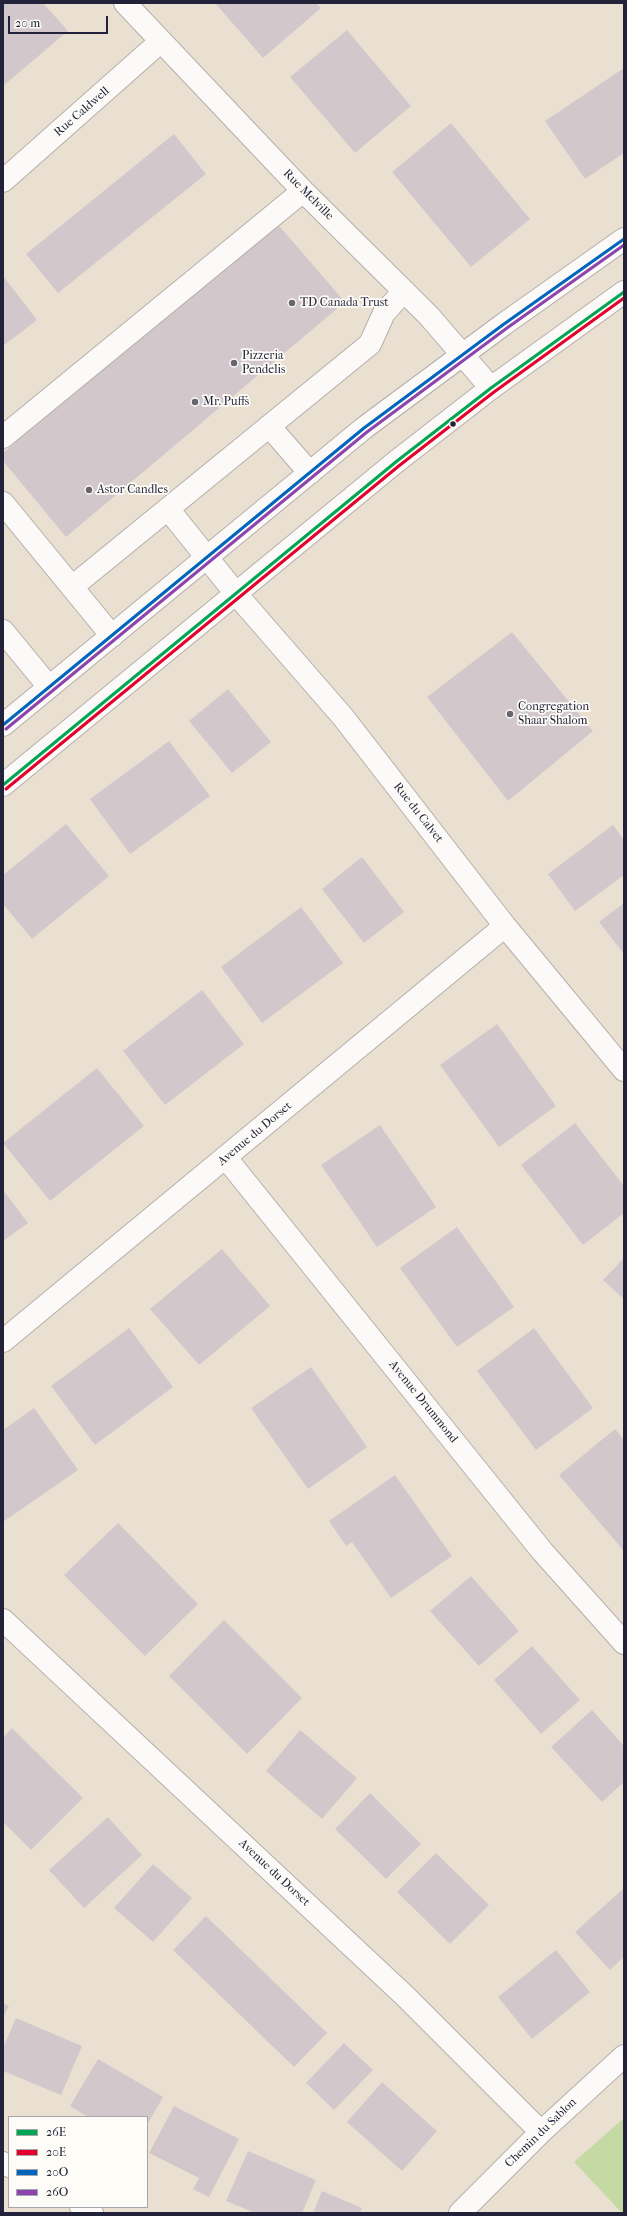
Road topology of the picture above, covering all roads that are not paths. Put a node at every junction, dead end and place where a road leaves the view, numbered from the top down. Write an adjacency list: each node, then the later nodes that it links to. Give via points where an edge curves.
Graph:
1 (125, 3): 2 (street, Rue Melville)
2 (160, 42): 3 (street, Rue Caldwell); 4 (street, Rue Melville)
3 (3, 181)
4 (303, 191): 6 (street, Rue Melville); 11 (street)
5 (624, 239): 8 (street)
6 (404, 291): 8 (street, Rue Melville); 10 (street, via 384,313 370,344)
7 (624, 292): 9 (street)
8 (463, 355): 9 (street, Rue Melville); 12 (street, via 364,428)
9 (491, 388): 17 (street, via 355,494)
10 (269, 426): 12 (street); 14 (street)
11 (3, 437)
12 (310, 473): 15 (street)
13 (3, 503): 16 (street)
14 (168, 509): 15 (street, Rue du Calvet); 16 (street)
15 (207, 558): 17 (street, Rue du Calvet); 19 (street)
16 (72, 587): 19 (street)
17 (236, 594): 22 (street); 23 (street, Rue du Calvet, via 343,717)
18 (3, 631): 20 (street)
19 (112, 636): 20 (street)
20 (49, 687): 21 (street)
21 (5, 719)
22 (3, 785)
23 (506, 926): 24 (street, Rue du Calvet); 25 (street, Avenue du Dorset)
24 (624, 1070)
25 (226, 1158): 26 (street, Avenue du Dorset); 28 (street, Avenue Drummond, via 542,1551)
26 (3, 1341)
27 (3, 1620): 30 (street, Avenue du Dorset, via 405,1996)
28 (624, 1643)
29 (624, 2056): 30 (street, Chemin du Sablon)
30 (541, 2132): 33 (street, Chemin du Sablon)
31 (83, 2208): 32 (street)
32 (92, 2213)
33 (460, 2213)

